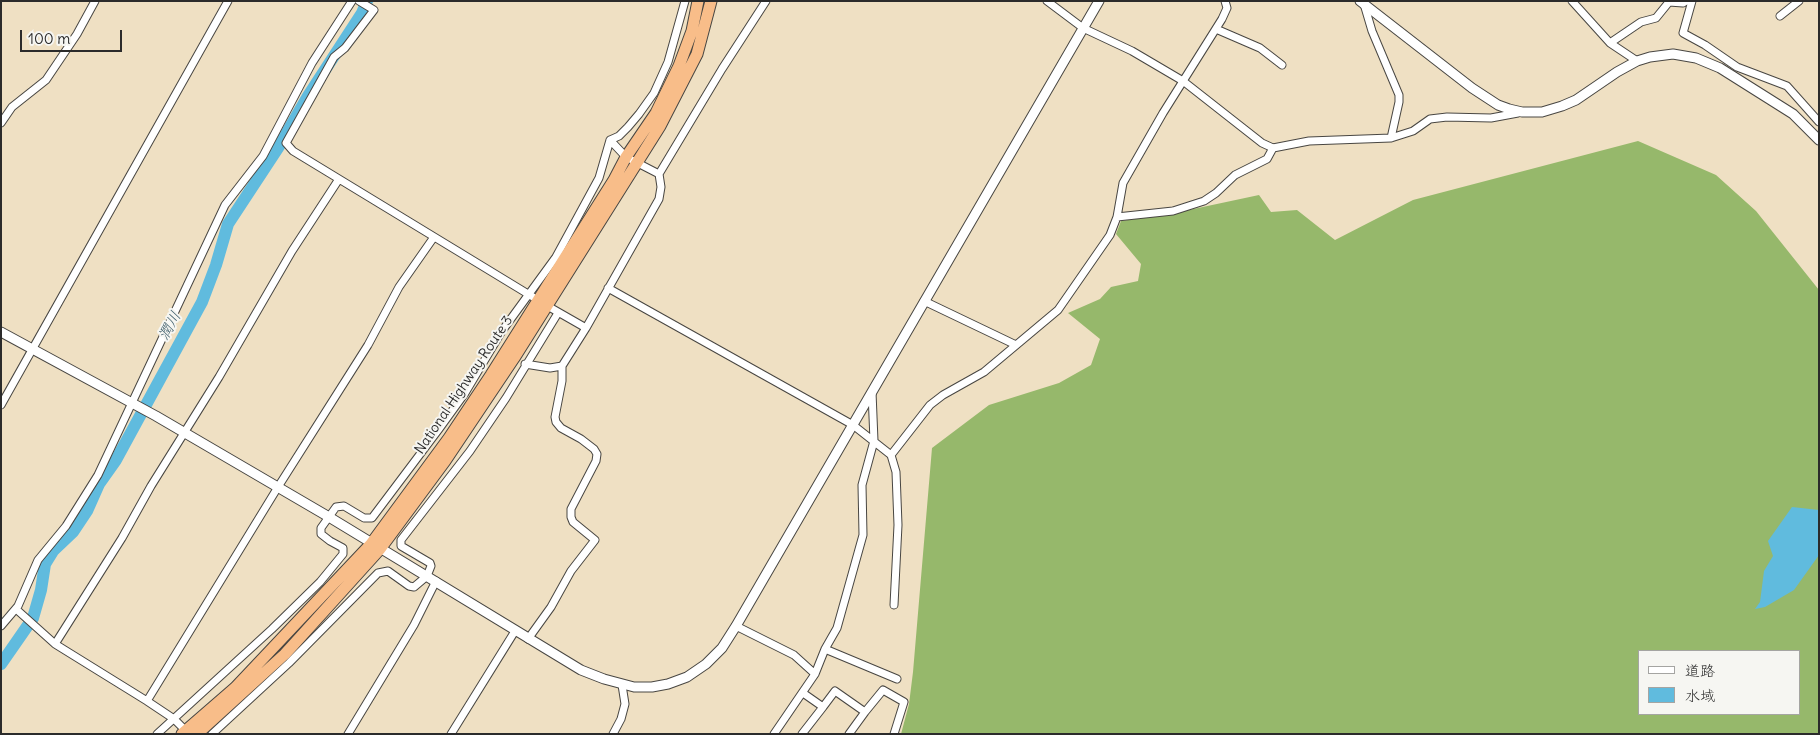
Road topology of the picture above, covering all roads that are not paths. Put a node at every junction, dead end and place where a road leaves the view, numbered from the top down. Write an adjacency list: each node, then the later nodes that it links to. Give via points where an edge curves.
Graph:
1 (95, 1): 26 (street, via 46,80 12,107)
2 (228, 1): 43 (street)
3 (352, 1): 47 (street, via 312,63 262,156 225,206)
4 (359, 1): 33 (street, via 374,10 345,48 334,57 286,143 293,151)
5 (685, 1): 28 (street, via 668,62 654,92 628,127)
6 (698, 1): 31 (highway, National Highway Route 3, via 692,31 679,66)
7 (711, 1): 31 (highway, National Highway Route 3, via 697,54 664,118)
8 (766, 1): 32 (street)
9 (1047, 1): 18 (street)
10 (1099, 1): 18 (street)
11 (1226, 1): 19 (street)
12 (1572, 1): 20 (street)
13 (1686, 1): 20 (street, via 1669,2 1656,18 1641,22)
14 (1692, 1): 25 (street, via 1683,33 1737,67 1787,86)
15 (1799, 1): 17 (street)
16 (1362, 3): 24 (street, via 1472,88 1498,105); 27 (street, via 1399,95)
17 (1780, 16)
18 (1083, 28): 23 (street, via 1132,51); 38 (street)
19 (1216, 29): 22 (street, via 1260,48); 23 (street)
20 (1610, 43): 21 (street)
21 (1638, 61): 24 (street, via 1570,103 1542,112); 29 (street, via 1673,54 1708,62 1785,108)
22 (1282, 65)
23 (1183, 81): 30 (street); 34 (street, via 1123,184)
24 (1522, 112): 27 (street, via 1491,118 1430,119 1413,131)
25 (1819, 122)
26 (1, 123)
27 (1391, 138): 30 (street, via 1309,141)
28 (610, 140): 31 (street); 37 (street, via 599,178 556,257)
29 (1819, 140)
30 (1272, 148): 34 (street, via 1267,159 1235,175 1204,202 1172,211)
31 (631, 160): 32 (street); 37 (highway, National Highway Route 3)
32 (659, 174): 36 (street, via 659,199)
33 (339, 179): 35 (street); 50 (street)
34 (1117, 216): 42 (street, via 1110,235 1058,310)
35 (434, 237): 37 (street); 53 (street, via 399,287 368,345)
36 (608, 288): 40 (street); 49 (street)
37 (538, 300): 39 (street); 54 (street, via 502,331 465,393 372,518 364,518 340,506); 55 (highway, National Highway Route 3, via 480,411)
38 (924, 301): 42 (street); 46 (street)
39 (558, 313): 40 (street); 44 (street)
40 (586, 328): 45 (street)
41 (1, 332): 43 (street)
42 (1016, 345): 52 (street, via 984,372 930,405)
43 (32, 349): 47 (street); 48 (street)
44 (526, 364): 45 (street, via 550,368); 56 (street, via 470,451 401,540 401,546 430,563)
45 (562, 366): 63 (street, via 556,422 581,438 596,454 596,461 571,509 571,517 595,540 571,571)
46 (872, 392): 49 (street); 51 (street)
47 (133, 403): 50 (street); 59 (street, via 98,475 66,526 38,560)
48 (1, 405)
49 (853, 425): 51 (street); 61 (street)
50 (184, 432): 53 (street); 64 (street)
51 (874, 441): 52 (street); 65 (street, via 862,485 863,536 837,628)
52 (891, 456): 58 (street, via 896,472 898,525)
53 (278, 487): 54 (street); 70 (street)
54 (330, 517): 55 (street); 73 (street, via 321,528 321,534 343,548 343,554 314,589)
55 (376, 546): 56 (street); 74 (highway, National Highway Route 3, via 284,654)
56 (427, 576): 57 (street); 76 (street, via 414,587 388,571 378,573 290,663)
57 (436, 581): 62 (street); 77 (street, via 414,625)
58 (894, 606)
59 (18, 611): 60 (street); 64 (street)
60 (1, 626)
61 (736, 626): 66 (street, via 794,655); 68 (street, via 722,648 687,677 652,687)
62 (515, 631): 63 (street); 78 (street)
63 (528, 639): 68 (street, via 581,670)
64 (55, 644): 70 (street)
65 (825, 649): 66 (street); 67 (street)
66 (815, 674): 69 (street)
67 (897, 679)
68 (622, 684): 79 (street, via 625,704)
69 (803, 693): 71 (street); 80 (street)
70 (147, 701): 73 (street)
71 (823, 707): 72 (street, via 835,691); 81 (street)
72 (865, 712): 82 (street); 83 (street, via 884,690 904,702)
73 (174, 719): 74 (street); 75 (street)
74 (188, 733)
75 (157, 734)
76 (212, 734)
77 (348, 734)
78 (451, 734)
79 (613, 734)
80 (774, 734)
81 (802, 734)
82 (849, 734)
83 (894, 734)

